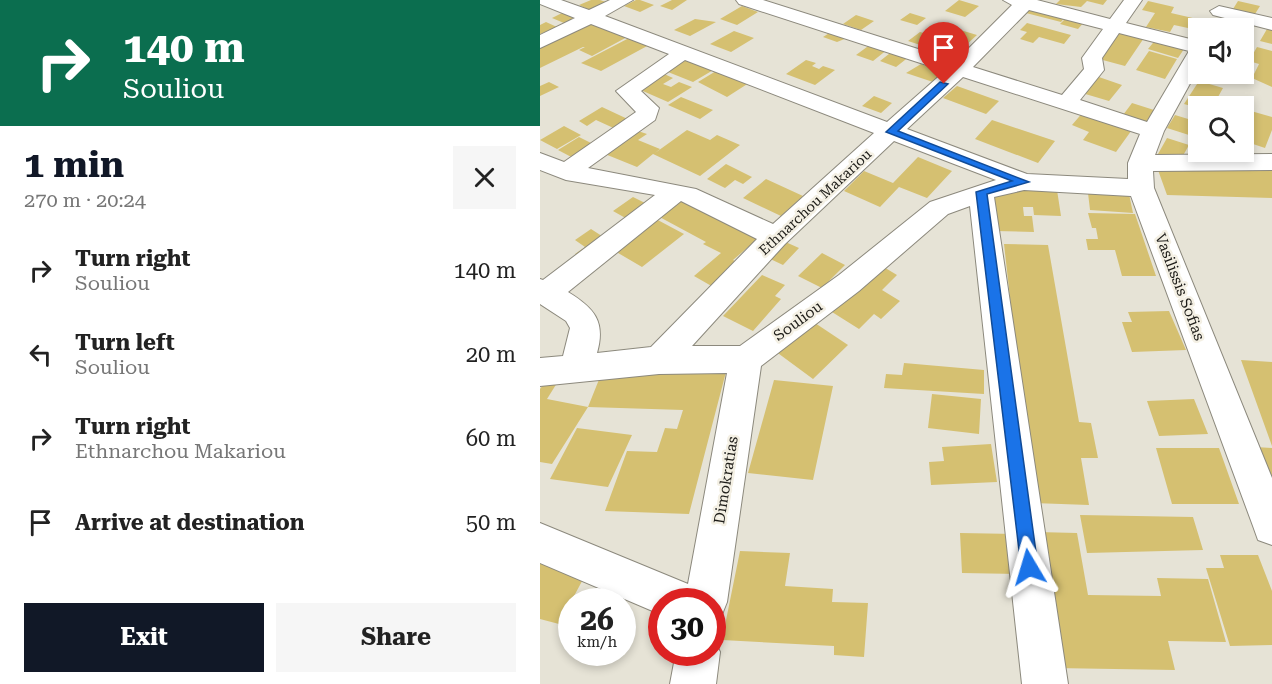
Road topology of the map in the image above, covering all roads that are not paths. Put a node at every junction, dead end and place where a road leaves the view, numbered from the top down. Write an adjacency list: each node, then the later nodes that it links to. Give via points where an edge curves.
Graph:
1 (545, 0): 7 (street, Souliou)
2 (624, 0): 7 (street)
3 (1132, 0): 9 (street)
4 (1021, 1): 9 (street); 13 (street, Ethnarchou Makariou)
5 (761, 2): 13 (street)
6 (1222, 6): 8 (street)
7 (591, 17): 10 (street); 12 (street, Souliou)
8 (1272, 24)
9 (1113, 25): 11 (street); 15 (street, via 1092,58 1094,70)
10 (540, 42)
11 (1188, 44)
12 (683, 53): 17 (street, Souliou); 20 (street, via 627,91 648,108 647,115)
13 (961, 68): 15 (street); 17 (street, Ethnarchou Makariou)
14 (1188, 70): 16 (street)
15 (1066, 103): 16 (street)
16 (1153, 131): 21 (street)
17 (891, 132): 22 (street, Souliou); 25 (street, Ethnarchou Makariou)
18 (540, 161): 20 (street)
19 (1272, 162): 21 (street, Souliou)
20 (566, 172): 23 (street)
21 (1141, 175): 22 (street, Souliou); 31 (street, Vasilissis Sofias)
22 (1024, 182): 24 (street, Souliou)
23 (676, 192): 25 (street, via 714,205); 26 (street)
24 (981, 192): 27 (street, Souliou, via 939,208 849,283); 37 (street)
25 (775, 237): 28 (street, Ethnarchou Makariou)
26 (543, 292): 29 (street, via 584,320 588,332)
27 (746, 359): 28 (street); 33 (street, Dimokratias)
28 (659, 360): 29 (street)
29 (574, 368): 30 (street)
30 (540, 372)
31 (1272, 526)
32 (540, 543): 34 (street)
33 (708, 588)
34 (648, 589)
35 (696, 666): 36 (street)
36 (693, 684)
37 (1045, 684)

